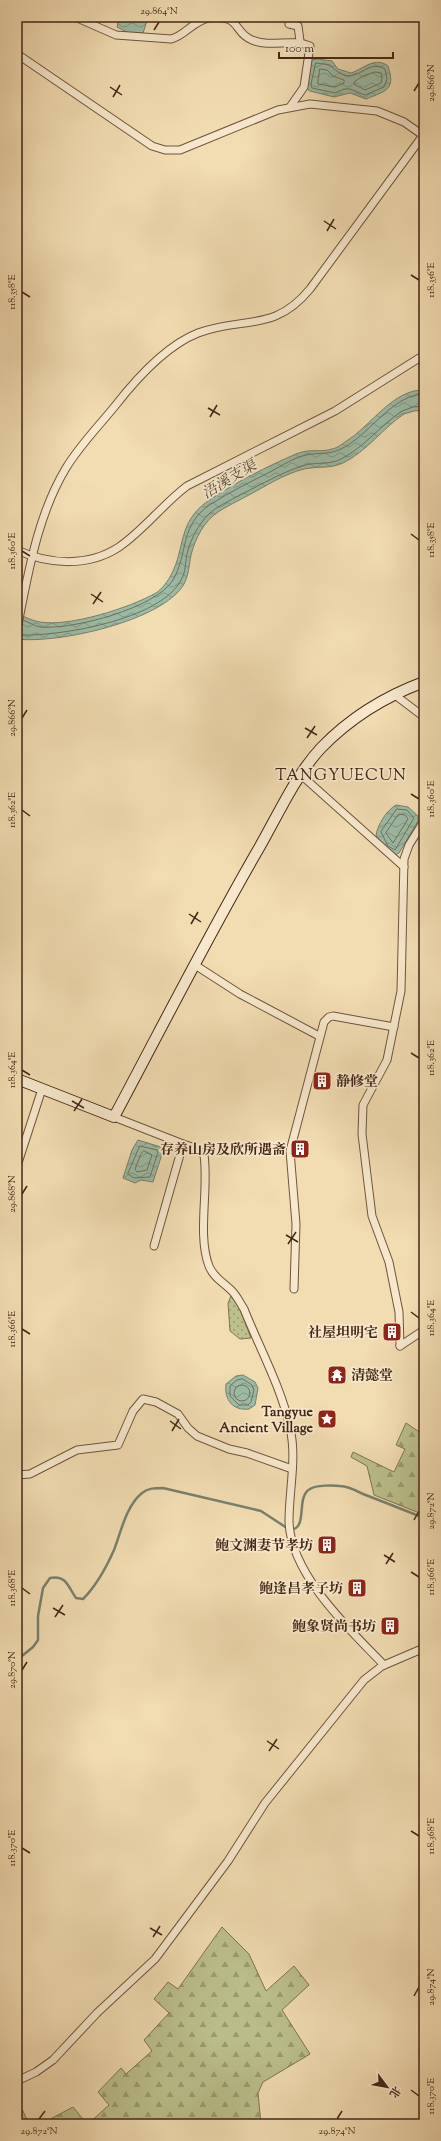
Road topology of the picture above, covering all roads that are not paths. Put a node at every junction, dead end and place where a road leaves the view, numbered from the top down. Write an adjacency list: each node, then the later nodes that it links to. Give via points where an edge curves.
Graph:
1 (75, 17): 3 (street, via 116,35 171,39 202,20 220,18 234,22 243,34 253,40 269,44)
2 (290, 17): 3 (street, via 289,24 298,26)
3 (300, 41): 5 (street, via 310,46 304,87)
4 (17, 54): 5 (street, via 152,146 165,150 180,150 266,114)
5 (290, 107): 6 (street, via 320,104 368,109 394,117)
6 (424, 135): 9 (street, via 310,289 296,304 265,321 207,331 191,337 134,380 66,469 46,512)
7 (424, 355): 9 (street, via 335,411 187,486 112,551 89,559 55,562)
8 (17, 550): 9 (street)
9 (33, 557): 10 (street)
10 (17, 629)
11 (424, 682): 12 (main road)
12 (395, 695): 13 (street); 14 (main road, via 359,716 337,733 320,749)
13 (424, 717)
14 (301, 775): 16 (street); 17 (main road, via 239,882)
15 (424, 821): 16 (street, via 410,845 404,859)
16 (404, 867): 18 (street, via 401,991)
17 (195, 965): 19 (street, via 240,994); 22 (main road)
18 (394, 1027): 19 (street, via 333,1016 327,1018); 27 (street, via 387,1060 363,1105 362,1134 372,1216 389,1262 399,1312 400,1346)
19 (319, 1036): 26 (street, via 290,1151 296,1224)
20 (17, 1079): 21 (main road)
21 (42, 1089): 22 (main road); 24 (street)
22 (114, 1117): 23 (street)
23 (183, 1144): 25 (street); 28 (street, via 195,1148 204,1155 206,1256 215,1276 235,1295 244,1309 286,1412 292,1439)
24 (17, 1166)
25 (154, 1246)
26 (294, 1289)
27 (424, 1330)
28 (292, 1469): 29 (street, via 197,1436 178,1414 156,1402 143,1399 132,1411 118,1446 77,1450 30,1474); 31 (street, via 290,1529 296,1554 336,1617)
29 (17, 1475)
30 (424, 1648): 31 (street)
31 (384, 1665): 32 (street, via 364,1680 265,1803 228,1861 155,1959 97,2012 53,2060)
32 (17, 2081)

